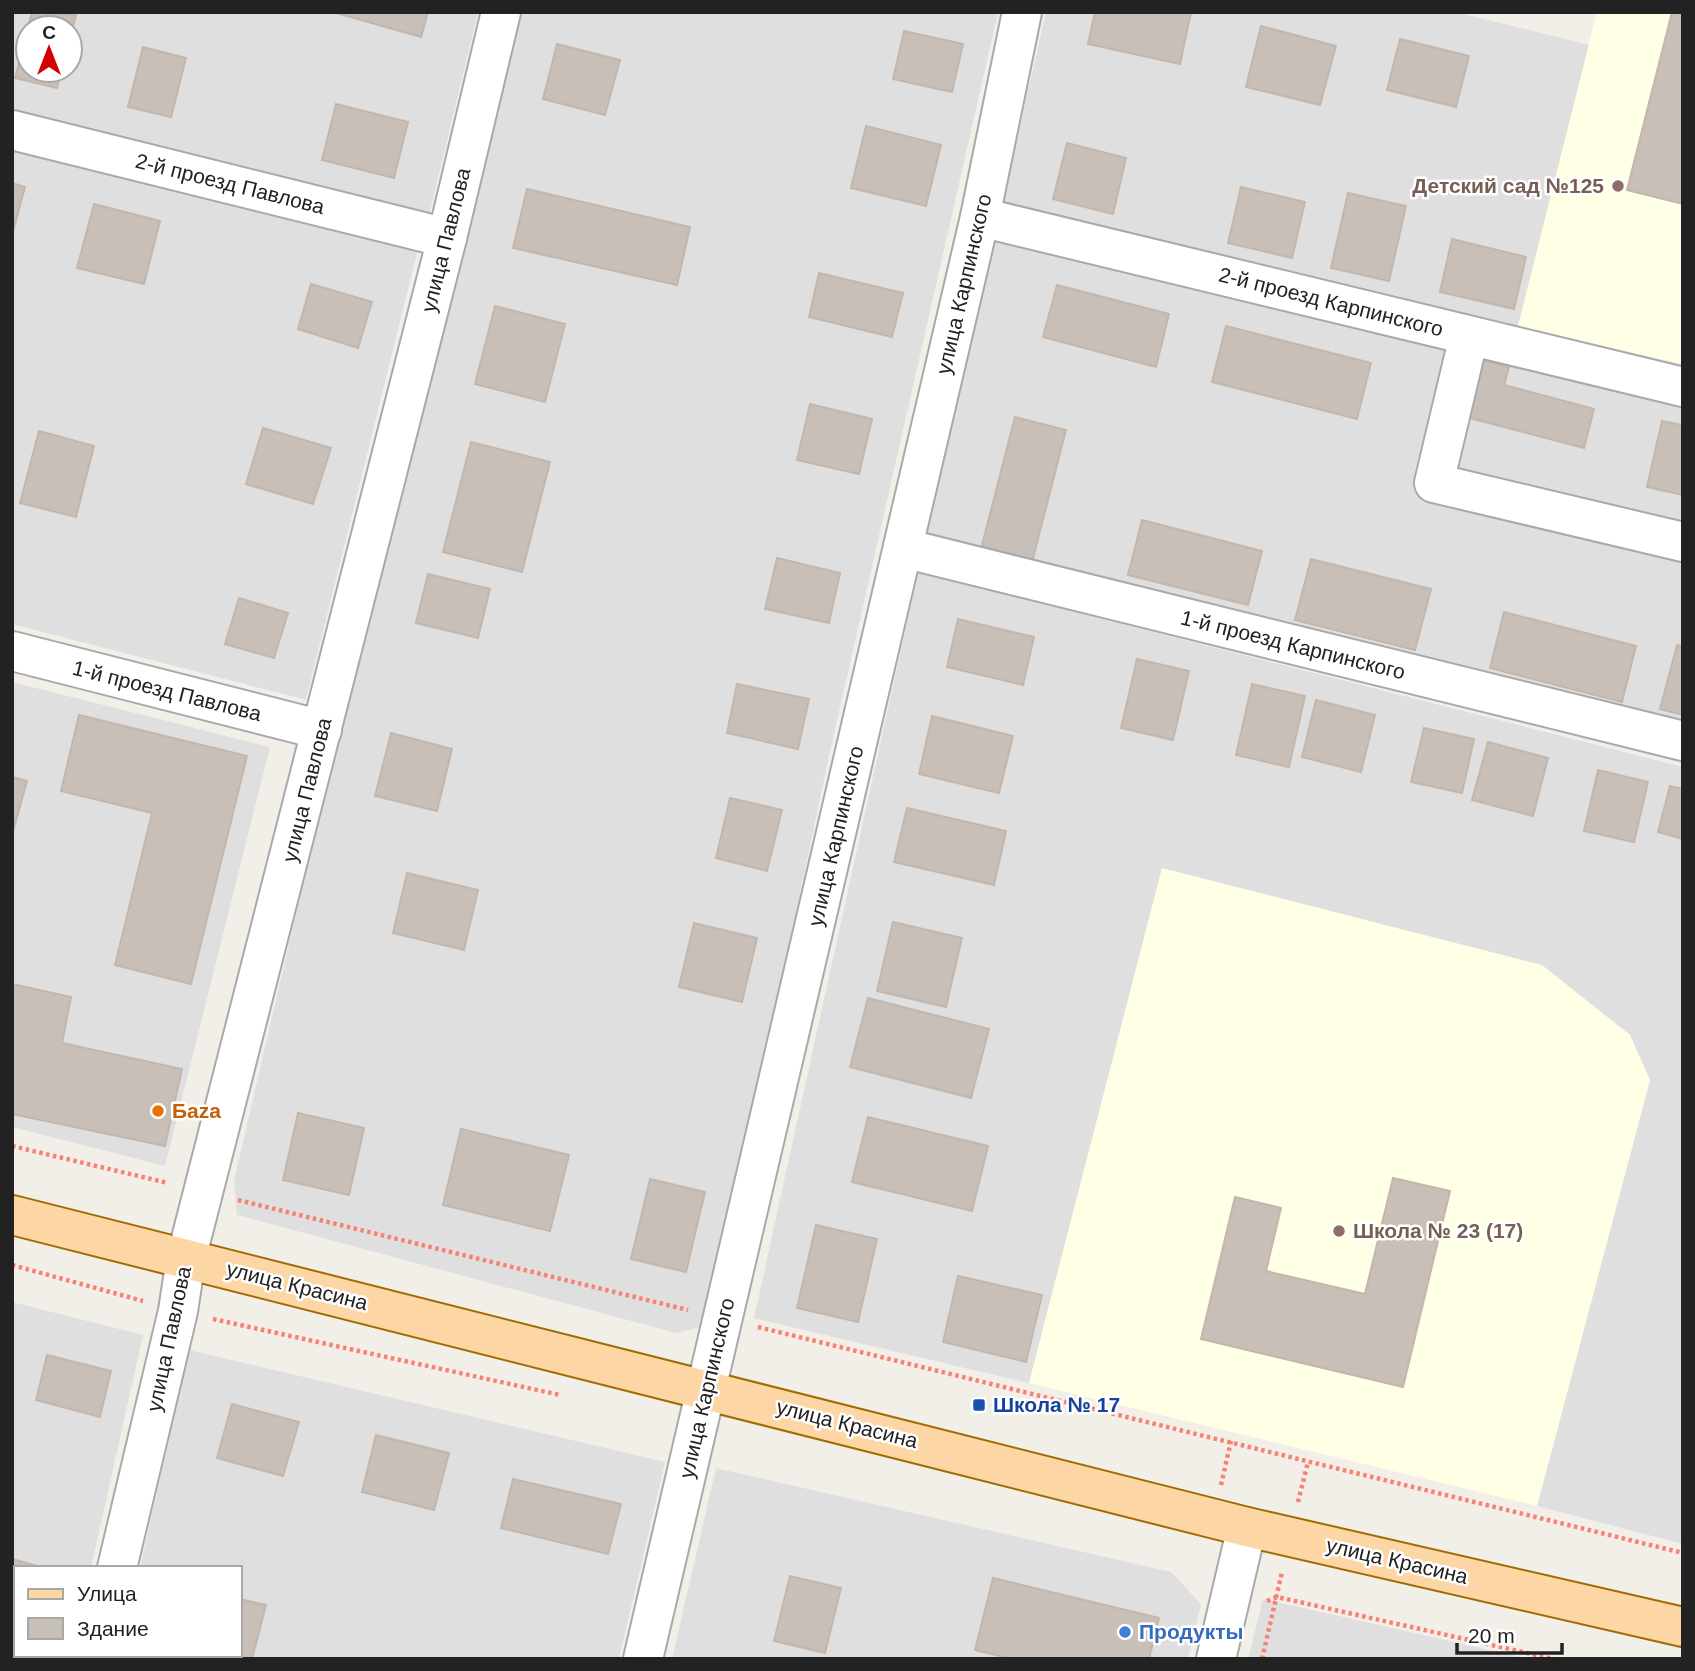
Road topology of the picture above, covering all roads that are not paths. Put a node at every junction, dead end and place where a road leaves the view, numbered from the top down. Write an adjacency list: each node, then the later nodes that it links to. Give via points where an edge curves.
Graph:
1 (501, 12): 5 (street, улица Павлова)
2 (1022, 12): 4 (street, улица Карпинского)
3 (12, 130): 5 (street, 2-й проезд Павлова)
4 (980, 217): 6 (street, 2-й проезд Карпинского); 9 (street, улица Карпинского)
5 (447, 238): 11 (street, улица Павлова)
6 (1469, 336): 7 (street, 2-й проезд Карпинского); 8 (street, via 1434,483)
7 (1683, 387)
8 (1683, 542)
9 (903, 548): 12 (street, 1-й проезд Карпинского); 15 (street, улица Карпинского)
10 (12, 651): 11 (street, 1-й проезд Павлова)
11 (322, 730): 14 (street, улица Павлова)
12 (1683, 741)
13 (12, 1215): 14 (main road, улица Красина)
14 (186, 1259): 15 (main road, улица Красина); 17 (street, улица Павлова, via 178,1311)
15 (708, 1388): 16 (main road, улица Красина); 19 (street, улица Карпинского)
16 (1247, 1527): 18 (main road, улица Красина); 20 (street)
17 (117, 1566)
18 (1683, 1627)
19 (643, 1659)
20 (1216, 1659)

